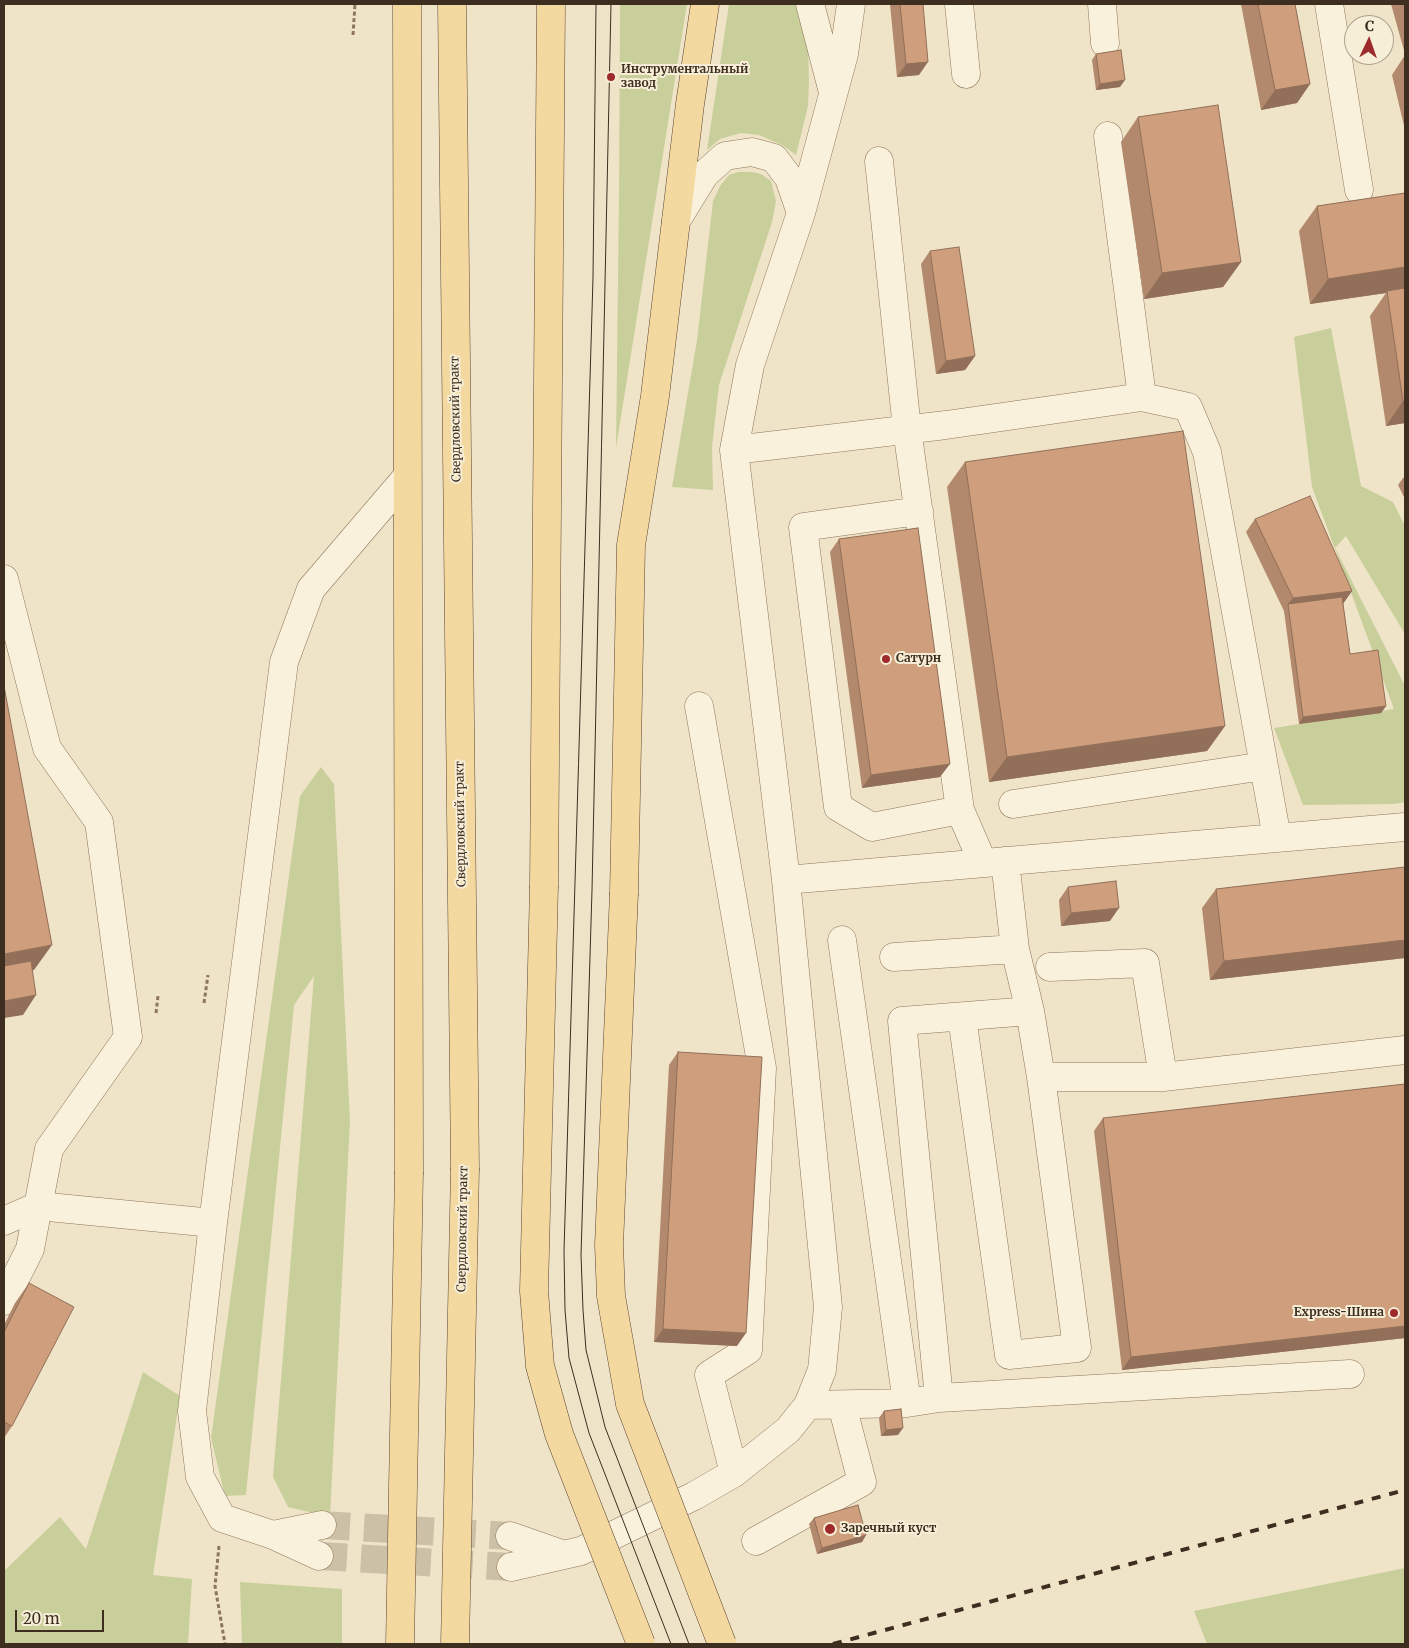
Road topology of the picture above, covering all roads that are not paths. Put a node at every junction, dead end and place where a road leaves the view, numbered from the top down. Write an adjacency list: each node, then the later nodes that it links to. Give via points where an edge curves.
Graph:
1 (407, 4): 21 (main road)
2 (452, 4): 61 (main road, Свердловский тракт, bridge, via 465,1168)
3 (551, 4): 62 (main road, bridge, via 544,886 534,1291 540,1366 559,1434)
4 (705, 4): 17 (main road)
5 (810, 4): 12 (street)
6 (851, 4): 12 (street)
7 (959, 4): 11 (street)
8 (1102, 4): 10 (street)
9 (1329, 4): 15 (street)
10 (1105, 43)
11 (966, 74)
12 (834, 94): 16 (street)
13 (1108, 136): 18 (street)
14 (879, 161): 19 (street)
15 (1359, 190)
16 (801, 213): 17 (street, via 789,178 774,158 752,152 725,156 705,174); 20 (street, via 750,365)
17 (676, 221): 63 (main road, bridge, via 655,396 632,545 624,893 609,1244 612,1304 630,1404)
18 (1142, 397): 19 (street); 25 (street, via 1188,407 1207,452)
19 (907, 429): 20 (street); 22 (street)
20 (734, 450): 31 (street)
21 (406, 478): 45 (street, via 311,589 284,662); 60 (main road, bridge, via 409,1172)
22 (919, 511): 27 (street); 27 (street, via 803,527 838,808 872,827)
23 (4, 579): 43 (street, via 47,748 99,822 128,1037 49,1149)
24 (699, 706): 52 (street, via 762,1068 748,1350 709,1375)
25 (1264, 766): 26 (street); 29 (street)
26 (1013, 804)
27 (960, 810): 30 (street)
28 (1405, 827): 29 (street)
29 (1277, 838): 30 (street)
30 (994, 862): 31 (street); 33 (street)
31 (786, 880): 51 (street, via 828,1308 822,1370)
32 (842, 940): 42 (street)
33 (1015, 949): 34 (street); 36 (street)
34 (894, 957)
35 (1050, 967): 39 (street, via 1145,963)
36 (1030, 1011): 37 (street); 40 (street)
37 (962, 1017): 40 (street, via 1009,1355 1077,1348); 41 (street, via 902,1021)
38 (1405, 1050): 39 (street)
39 (1164, 1076): 40 (street)
40 (1041, 1077)
41 (911, 1134): 42 (street); 48 (street)
42 (870, 1141): 49 (street)
43 (38, 1206): 44 (street); 45 (street); 46 (street, via 30,1249)
44 (4, 1221)
45 (213, 1223): 54 (street, via 192,1411 200,1477 222,1518)
46 (4, 1301)
47 (1350, 1374): 48 (street)
48 (939, 1398): 49 (street)
49 (907, 1403): 50 (street)
50 (842, 1405): 51 (street); 56 (street, via 862,1482)
51 (808, 1406): 52 (street, via 788,1430)
52 (734, 1473): 57 (street, via 638,1525 581,1552)
53 (322, 1524): 54 (street)
54 (273, 1535): 58 (street)
55 (510, 1536): 57 (street)
56 (756, 1541)
57 (566, 1555): 59 (street)
58 (318, 1556)
59 (510, 1567)
60 (400, 1644)
61 (455, 1644)
62 (640, 1644)
63 (722, 1644)

